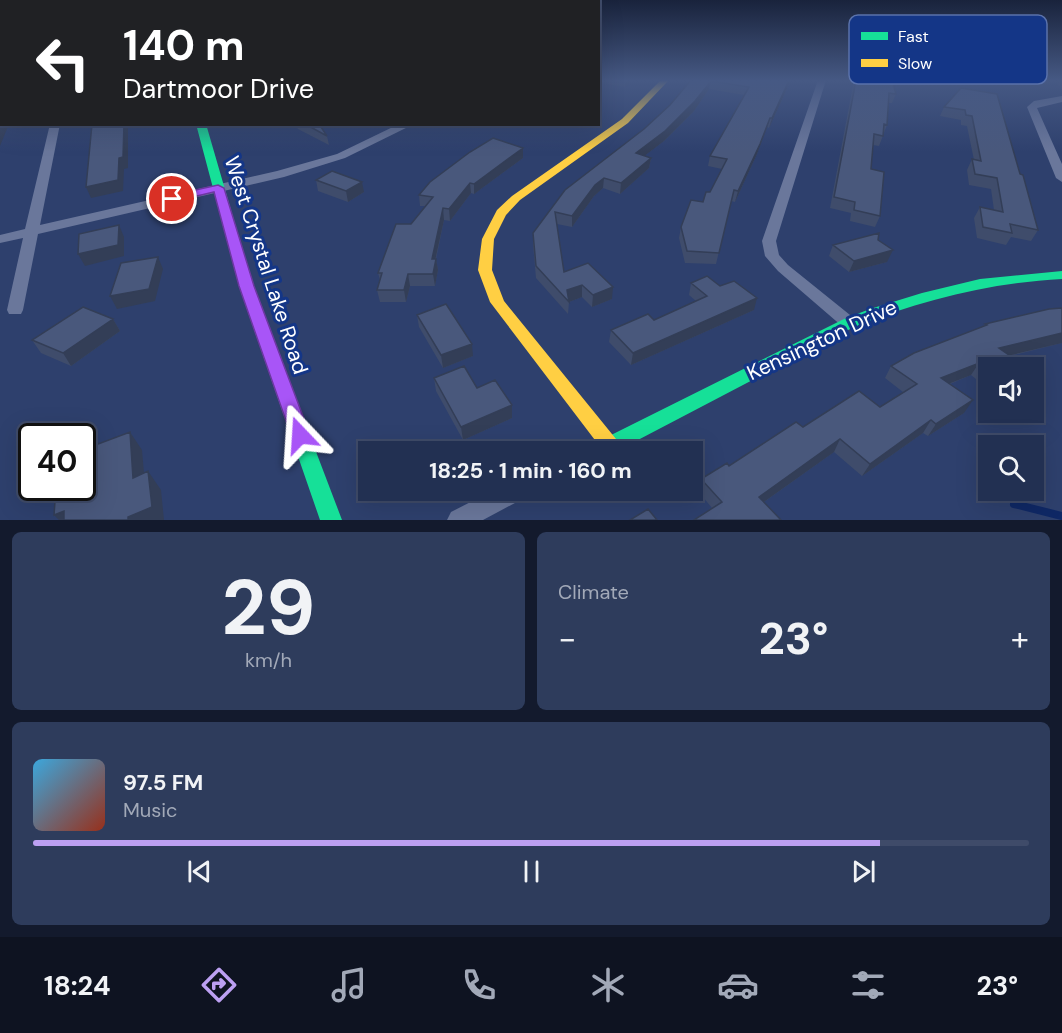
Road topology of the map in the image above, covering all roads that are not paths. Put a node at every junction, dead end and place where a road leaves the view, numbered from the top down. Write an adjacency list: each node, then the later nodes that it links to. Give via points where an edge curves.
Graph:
1 (641, 104): 16 (street, via 625,121 516,198 501,213 488,239 485,270 496,302)
2 (814, 104): 15 (street, via 769,242 772,256 783,268)
3 (1035, 104): 9 (street, via 1032,107)
4 (55, 126): 12 (street)
5 (202, 126): 10 (street, West Crystal Lake Road)
6 (383, 126): 8 (street)
7 (405, 126): 8 (street)
8 (395, 131): 10 (street, via 329,160)
9 (1062, 178)
10 (218, 188): 12 (street); 19 (street, West Crystal Lake Road, via 246,286)
11 (0, 239): 12 (street)
12 (32, 239): 14 (street)
13 (1062, 275): 15 (street, Kensington Drive, via 955,287 892,305)
14 (15, 310)
15 (849, 323): 17 (street, Kensington Drive)
16 (606, 441)
17 (617, 441)
18 (496, 501): 20 (street)
19 (331, 520)
20 (459, 520)

